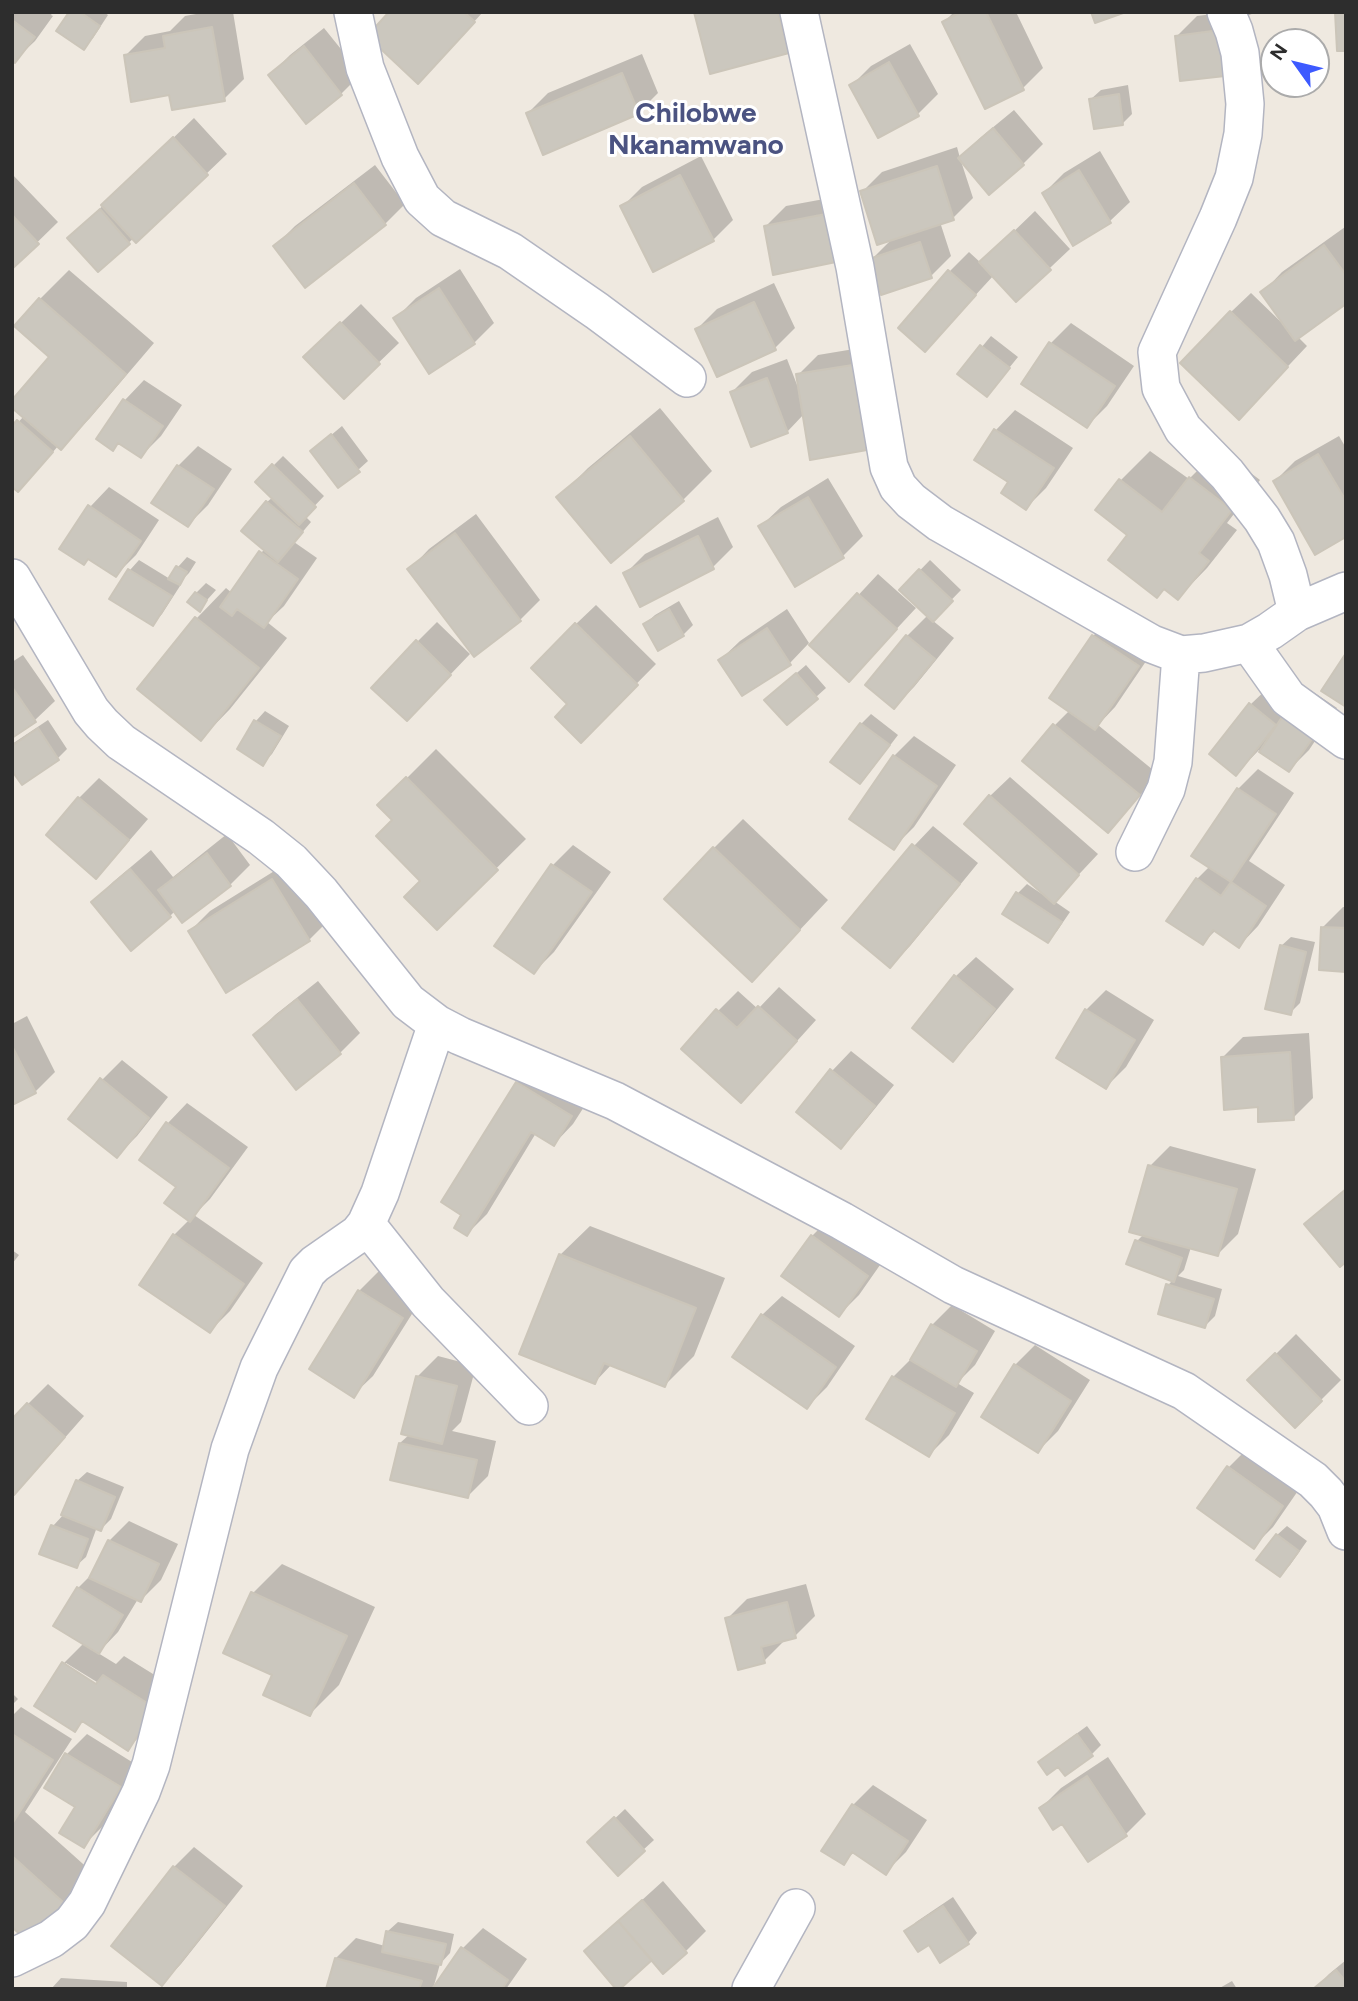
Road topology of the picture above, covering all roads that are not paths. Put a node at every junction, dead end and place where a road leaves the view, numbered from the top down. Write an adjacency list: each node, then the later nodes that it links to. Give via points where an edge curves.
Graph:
1 (354, 12): 4 (street, via 365,68 422,199 443,218 510,251)
2 (799, 12): 9 (street, via 856,267 889,467 898,487 940,523 1152,644)
3 (1226, 12): 7 (street, via 1240,53 1243,134 1234,178 1157,352 1161,387 1183,429 1227,474 1276,542)
4 (687, 378)
5 (12, 578): 12 (street, via 102,724 291,861 408,1002)
6 (1346, 591): 7 (street)
7 (1297, 612): 8 (street)
8 (1249, 643): 9 (street); 10 (street, via 1287,698)
9 (1181, 655): 11 (street, via 1167,789)
10 (1346, 740)
11 (1135, 852)
12 (437, 1024): 13 (street); 15 (street, via 615,1101 953,1285 1184,1391 1313,1480 1336,1506)
13 (366, 1224): 14 (street, via 428,1302); 17 (street, via 307,1272 259,1368 230,1449 151,1765 87,1903 72,1923 51,1939)
14 (529, 1406)
15 (1346, 1531)
16 (796, 1908): 18 (street)
17 (12, 1958)
18 (751, 1989)

